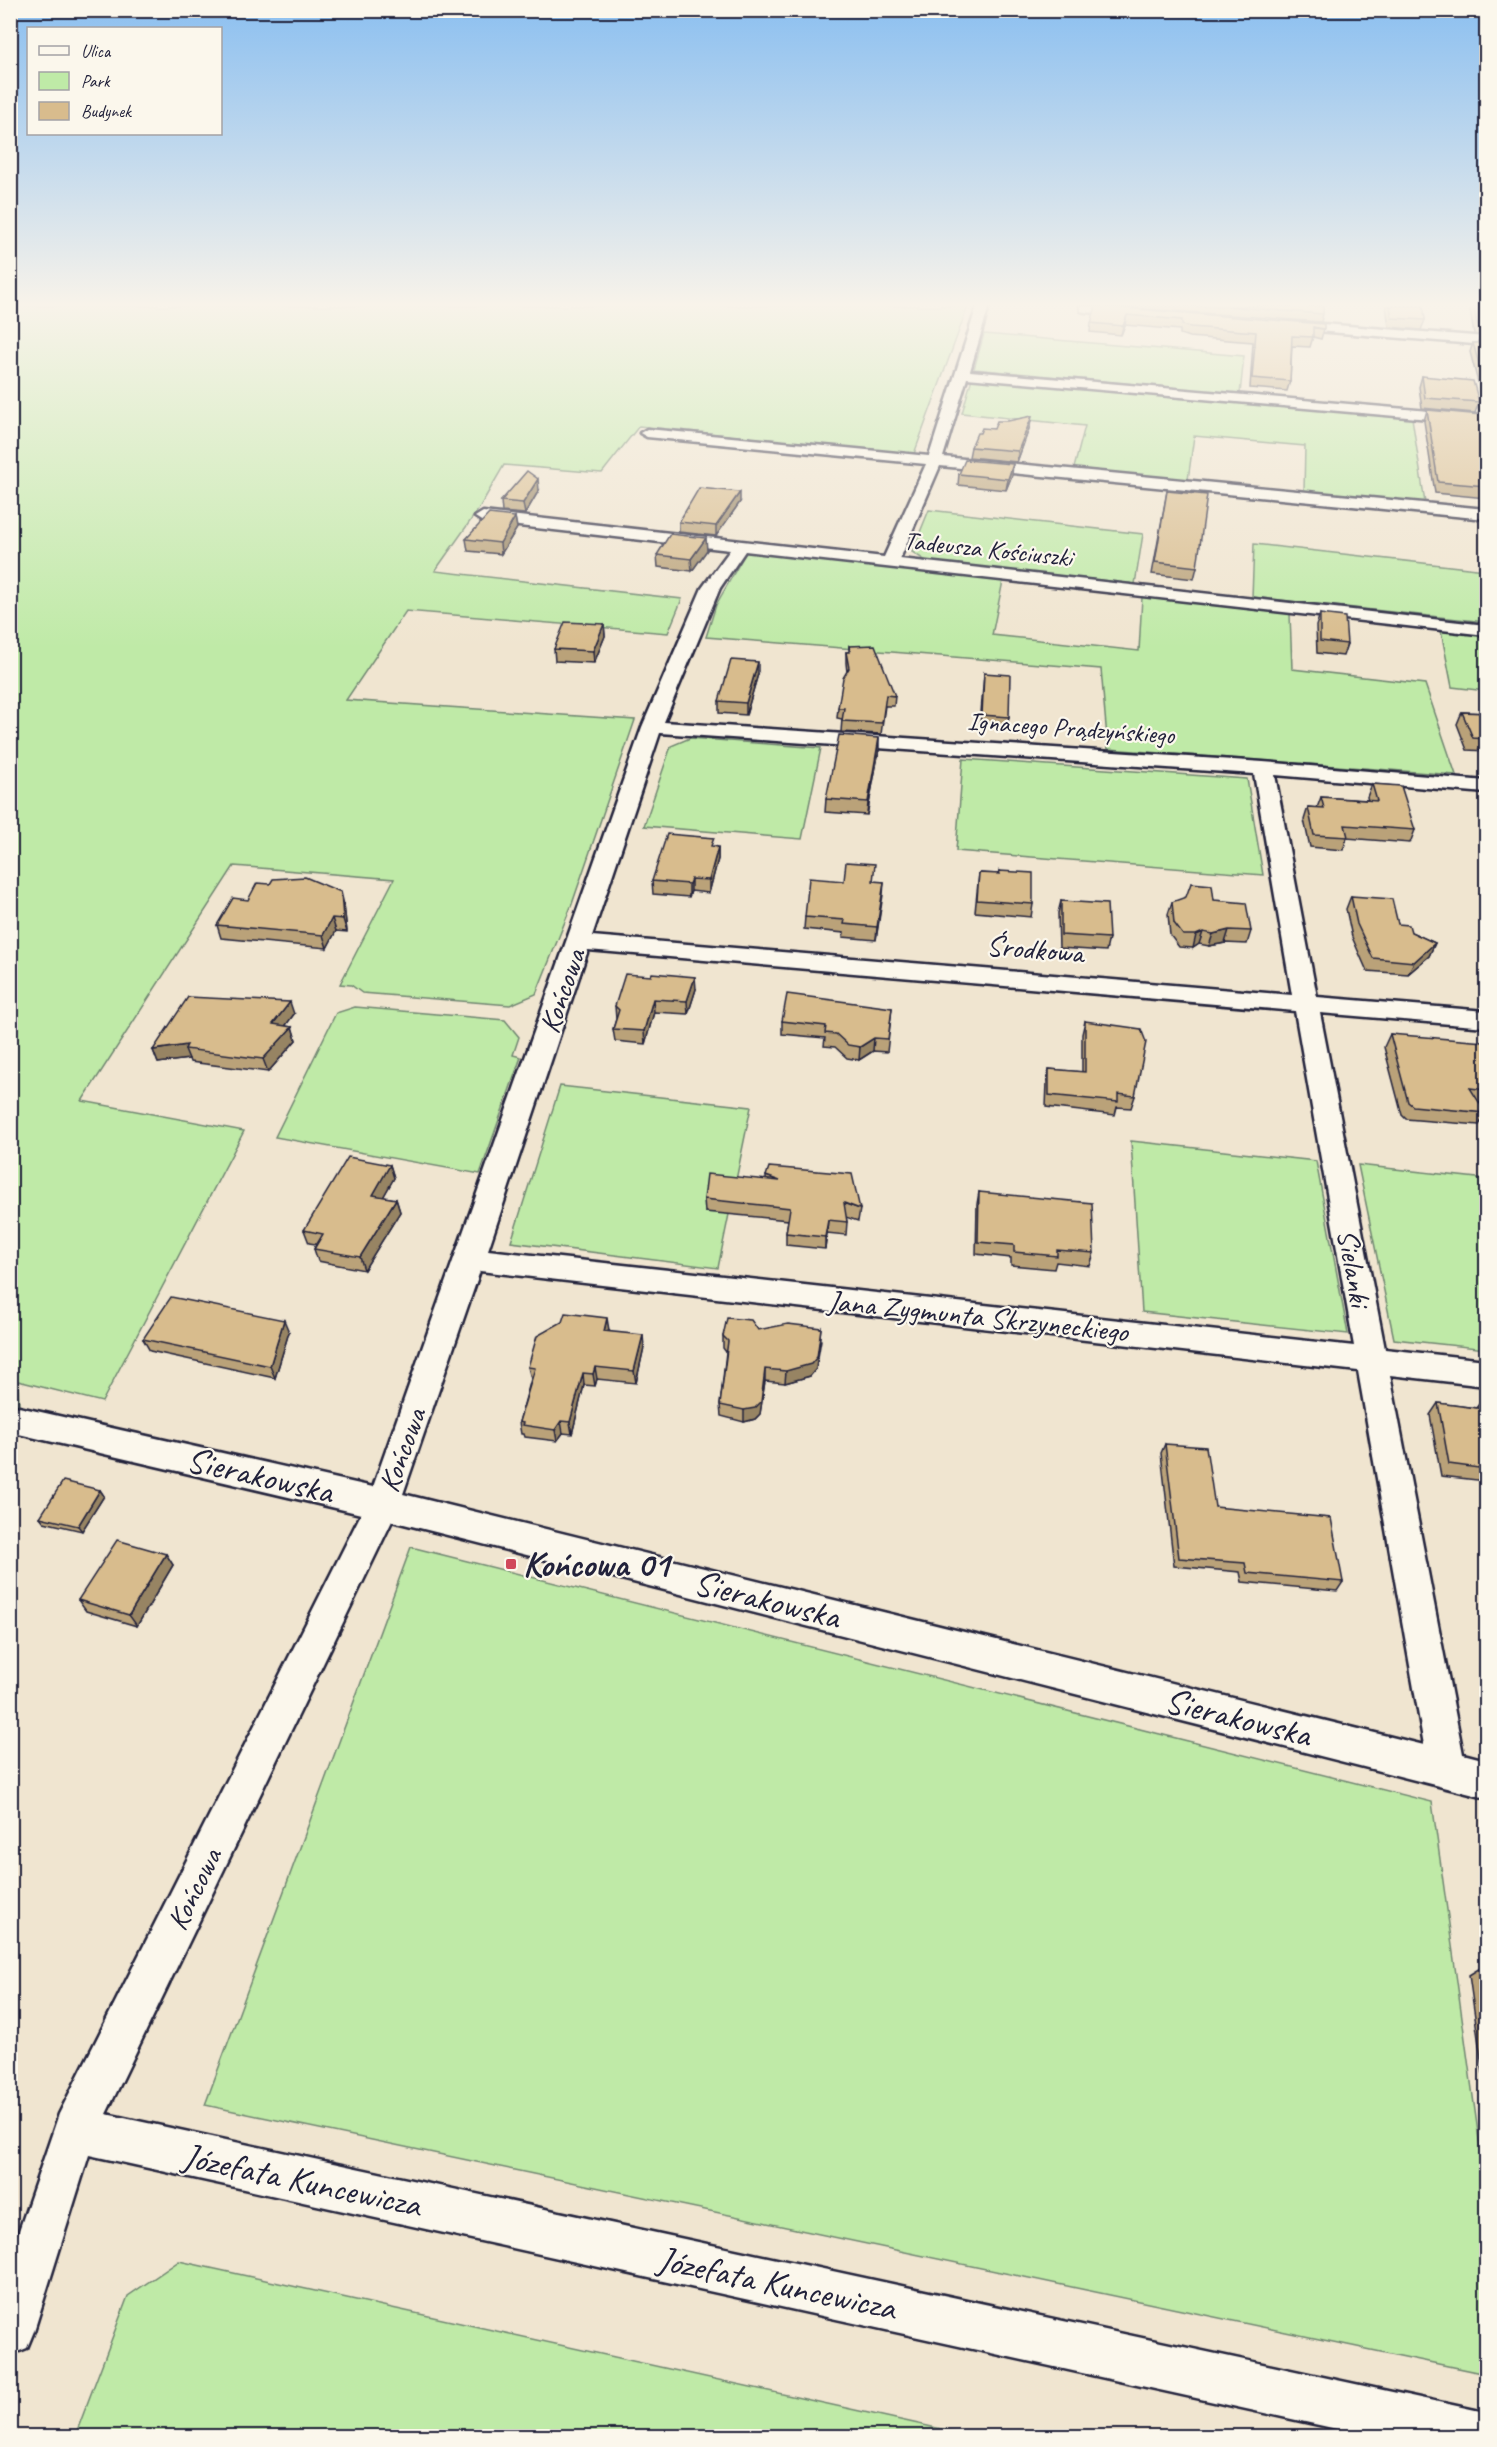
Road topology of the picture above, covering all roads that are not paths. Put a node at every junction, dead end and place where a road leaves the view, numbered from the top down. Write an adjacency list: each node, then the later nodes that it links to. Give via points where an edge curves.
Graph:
1 (947, 420): 3 (street)
2 (647, 433): 3 (street)
3 (935, 460): 4 (street); 7 (street)
4 (1486, 514)
5 (483, 517): 6 (street, Tadeusza Kościuszki)
6 (740, 547): 7 (street, Tadeusza Kościuszki); 9 (street, Końcowa, via 711,588)
7 (890, 564): 8 (street, Tadeusza Kościuszki)
8 (1486, 630)
9 (652, 727): 10 (street, Ignacego Prądzyńskiego); 12 (street, Końcowa)
10 (1263, 768): 11 (street, Ignacego Prądzyńskiego); 13 (street, Sielanki)
11 (1486, 787)
12 (579, 942): 13 (street, Środkowa); 15 (street, Końcowa)
13 (1305, 1002): 14 (street, Środkowa); 16 (street, Sielanki)
14 (1486, 1019)
15 (470, 1260): 16 (street, Jana Zygmunta Skrzyneckiego); 19 (street, Końcowa)
16 (1371, 1360): 17 (street, Jana Zygmunta Skrzyneckiego); 20 (street, Sielanki)
17 (1486, 1373)
18 (10, 1418): 19 (street, Sierakowska)
19 (383, 1504): 20 (street, Sierakowska); 22 (street, Końcowa)
20 (1447, 1768): 21 (street, Sierakowska)
21 (1486, 1779)
22 (75, 2130): 23 (street, Końcowa); 24 (street, Józefata Kuncewicza)
23 (10, 2331)
24 (1480, 2436)

